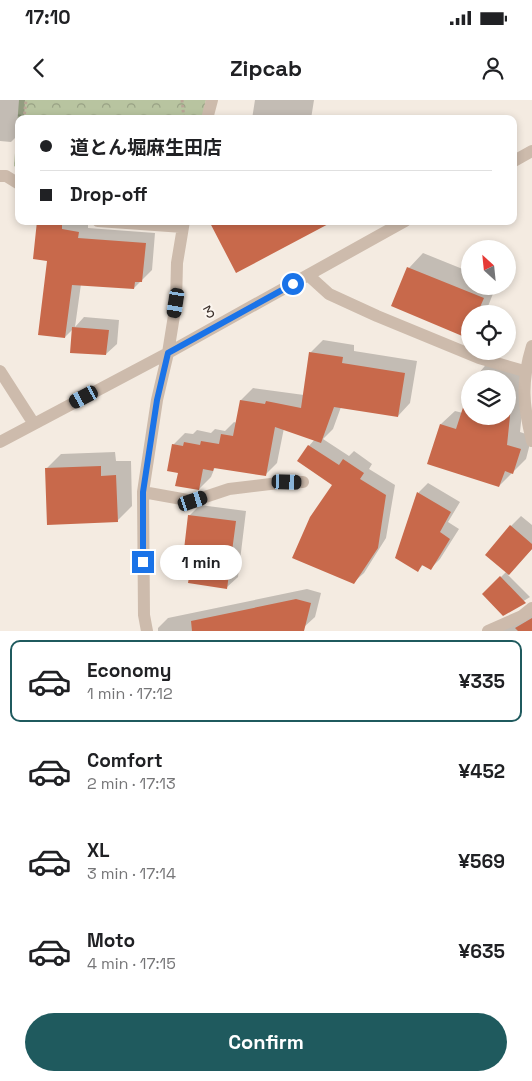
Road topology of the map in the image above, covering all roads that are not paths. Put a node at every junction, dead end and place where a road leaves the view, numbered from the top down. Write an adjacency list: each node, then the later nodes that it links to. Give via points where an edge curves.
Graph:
1 (212, 100): 2 (street)
2 (208, 115)
3 (532, 151): 4 (street)
4 (517, 159)
5 (0, 176): 6 (street)
6 (15, 182)
7 (184, 225): 11 (street)
8 (398, 225): 9 (street, 3)
9 (308, 275): 11 (street, 3); 13 (street, via 329,294 377,316 479,358)
10 (532, 346): 13 (street)
11 (168, 353): 14 (street, 3); 18 (street, via 157,400)
12 (0, 371): 14 (street)
13 (524, 371): 15 (street, via 524,407)
14 (34, 424): 16 (street, 3)
15 (532, 441)
16 (0, 442)
17 (303, 482): 18 (street, via 229,489 193,501)
18 (143, 492): 20 (street, via 144,615)
19 (532, 608): 21 (street)
20 (147, 631)
21 (488, 631)

